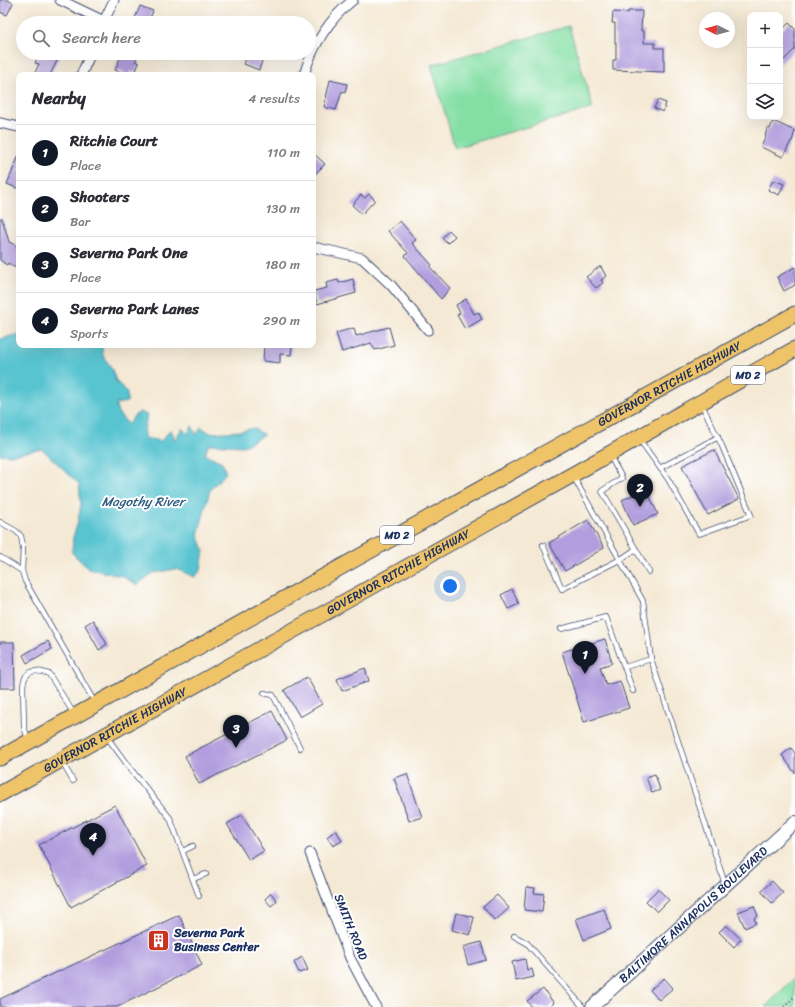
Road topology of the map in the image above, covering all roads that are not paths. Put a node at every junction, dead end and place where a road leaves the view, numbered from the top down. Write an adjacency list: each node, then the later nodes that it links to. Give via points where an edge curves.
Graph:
1 (60, 0): 4 (street)
2 (114, 0): 5 (street)
3 (353, 0): 6 (street, via 344,7)
4 (92, 16)
5 (107, 16)
6 (316, 46)
7 (88, 60): 9 (street)
8 (309, 60): 10 (street)
9 (83, 72)
10 (305, 72)
11 (0, 123): 12 (street)
12 (16, 126)
13 (316, 248): 15 (street, via 362,258 391,285)
14 (795, 314): 35 (highway, GOVERNOR RITCHIE HIGHWAY / MD 2)
15 (428, 330)
16 (795, 349): 17 (highway, GOVERNOR RITCHIE HIGHWAY / MD 2)
17 (701, 402): 18 (lane); 19 (highway, GOVERNOR RITCHIE HIGHWAY / MD 2)
18 (718, 437): 21 (lane); 21 (lane, via 752,515 699,534)
19 (638, 438): 20 (highway, GOVERNOR RITCHIE HIGHWAY / MD 2); 21 (lane)
20 (609, 454): 22 (highway, GOVERNOR RITCHIE HIGHWAY / MD 2); 25 (lane, via 622,478 602,491)
21 (660, 468)
22 (572, 475): 27 (lane); 37 (highway, GOVERNOR RITCHIE HIGHWAY / MD 2)
23 (0, 522): 28 (lane, via 21,536)
24 (542, 545): 27 (lane, via 562,589)
25 (636, 549): 27 (lane); 29 (lane)
26 (0, 557): 28 (lane)
27 (621, 559): 31 (lane, via 643,601)
28 (22, 571): 35 (lane, via 30,590)
29 (649, 572)
30 (561, 629): 32 (lane, via 606,617)
31 (652, 658): 32 (lane); 50 (lane)
32 (625, 667): 33 (lane)
33 (633, 691)
34 (264, 693): 39 (lane, via 273,695)
35 (96, 704): 36 (highway, GOVERNOR RITCHIE HIGHWAY / MD 2)
36 (75, 716): 38 (highway, GOVERNOR RITCHIE HIGHWAY / MD 2); 38 (lane, via 49,674 40,671 29,673 23,686 24,726)
37 (105, 736): 41 (highway, GOVERNOR RITCHIE HIGHWAY / MD 2); 46 (lane, via 170,818)
38 (28, 742): 40 (highway, GOVERNOR RITCHIE HIGHWAY / MD 2)
39 (300, 748)
40 (0, 758)
41 (61, 760): 42 (lane); 43 (highway, GOVERNOR RITCHIE HIGHWAY / MD 2)
42 (73, 781)
43 (0, 794)
44 (795, 822): 50 (street, BALTIMORE ANNAPOLIS BOULEVARD)
45 (193, 846): 46 (lane)
46 (183, 851): 49 (lane)
47 (310, 853): 53 (street, SMITH ROAD, via 350,958)
48 (206, 874): 49 (lane)
49 (193, 879): 51 (lane)
50 (725, 886): 55 (street, BALTIMORE ANNAPOLIS BOULEVARD)
51 (200, 896)
52 (514, 936): 54 (lane, via 527,943)
53 (376, 1007)
54 (583, 1007)
55 (592, 1007)

